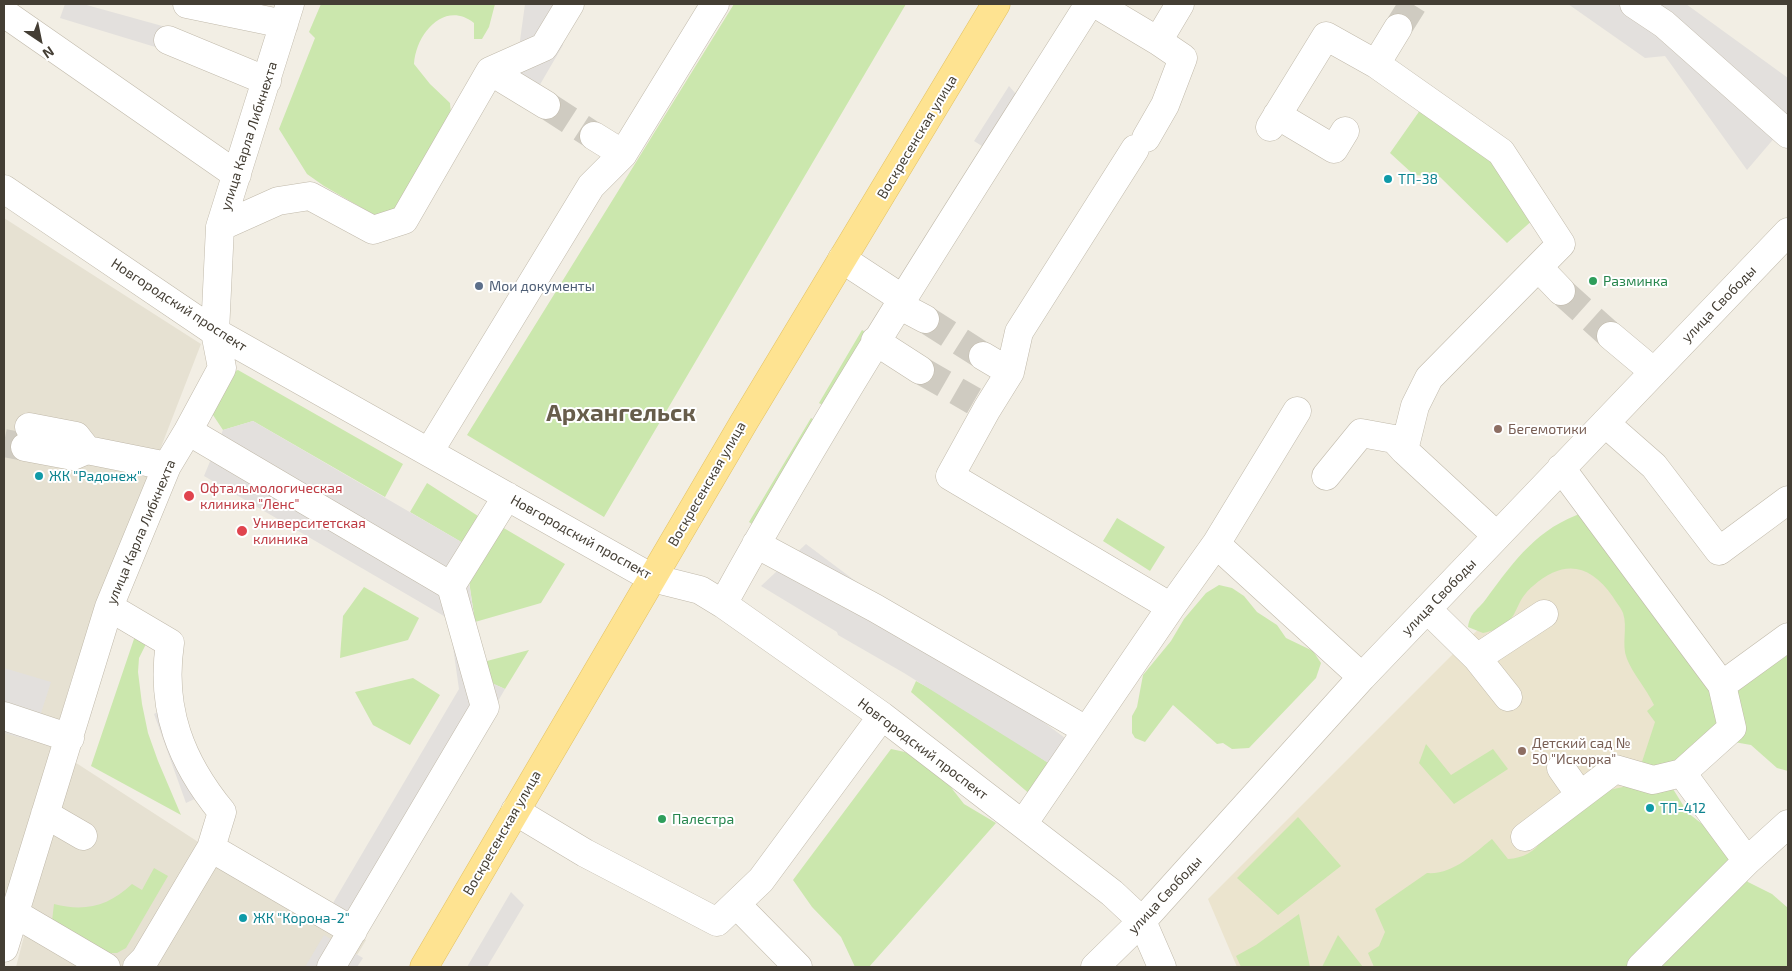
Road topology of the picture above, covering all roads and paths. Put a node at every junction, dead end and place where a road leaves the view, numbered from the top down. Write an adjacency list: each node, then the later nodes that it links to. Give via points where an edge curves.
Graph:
1 (188, 4): 10 (street)
2 (570, 4): 15 (street, via 544,47)
3 (715, 4): 21 (street)
4 (996, 4): 26 (main road, Воскресенская улица)
5 (1089, 4): 29 (street)
6 (1096, 4): 13 (street)
7 (1180, 4): 13 (street)
8 (1634, 4): 19 (street, via 1664,24)
9 (4, 13): 22 (street)
10 (287, 14): 16 (street, улица Карла Либкнехта)
11 (1398, 28): 14 (street)
12 (168, 40): 16 (street)
13 (1158, 41): 36 (street, via 1184,58 1165,105 1019,332)
14 (1376, 64): 18 (street, via 1326,36 1273,121 1334,148); 27 (street, via 1501,152 1561,244)
15 (490, 71): 17 (street); 24 (street, via 404,220 373,230 310,196 278,201)
16 (267, 81): 22 (street, улица Карла Либкнехта)
17 (546, 105)
18 (1346, 131)
19 (1788, 134)
20 (594, 136): 21 (street)
21 (623, 154): 43 (street, via 592,186)
22 (237, 175): 24 (street, улица Карла Либкнехта)
23 (4, 189): 31 (street, Новгородский проспект)
24 (220, 227): 31 (street, улица Карла Либкнехта)
25 (1788, 232): 37 (street, улица Свободы)
26 (842, 259): 29 (street); 52 (main road, Воскресенская улица)
27 (1539, 268): 28 (street); 42 (street, via 1429,378 1415,406)
28 (1561, 291)
29 (903, 299): 30 (street, via 908,310); 33 (street)
30 (925, 319)
31 (215, 332): 40 (street, улица Карла Либкнехта, via 222,368); 43 (street, Новгородский проспект)
32 (1611, 336): 37 (street)
33 (875, 341): 35 (street); 50 (street)
34 (983, 356): 36 (street)
35 (920, 370)
36 (1010, 372): 56 (street, via 980,405 950,476)
37 (1654, 372): 39 (street, улица Свободы)
38 (1297, 411): 51 (street)
39 (1605, 423): 45 (street, улица Свободы); 48 (street, via 1654,466 1719,551)
40 (188, 431): 44 (street, улица Карла Либкнехта); 53 (street)
41 (27, 437): 44 (street, via 76,436 87,450)
42 (1404, 450): 46 (street, via 1394,439 1361,433); 49 (street)
43 (429, 452): 47 (street, Новгородский проспект)
44 (166, 466): 55 (street, улица Карла Либкнехта)
45 (1561, 468): 49 (street, улица Свободы); 62 (street)
46 (1326, 476)
47 (507, 496): 52 (street, Новгородский проспект); 53 (street)
48 (1788, 500)
49 (1497, 536): 57 (street, улица Свободы)
50 (756, 544): 54 (street); 66 (street, via 875,608)
51 (1216, 544): 56 (street); 61 (street)
52 (652, 578): 54 (street, Новгородский проспект, via 700,590); 71 (main road, Воскресенская улица)
53 (451, 586): 82 (street, via 485,706)
54 (723, 604): 65 (street, Новгородский проспект)
55 (109, 607): 67 (street, улица Карла Либкнехта); 77 (street, via 170,643 166,670 168,693 180,744 203,789 222,812)
56 (1171, 607): 66 (street)
57 (1427, 610): 60 (street); 61 (street, улица Свободы)
58 (1544, 614): 60 (street)
59 (1788, 637): 62 (street)
60 (1477, 658): 63 (street)
61 (1362, 677): 81 (street, улица Свободы)
62 (1722, 686): 69 (street, via 1732,728)
63 (1508, 696)
64 (4, 716): 67 (street)
65 (882, 716): 73 (street, Новгородский проспект); 79 (street, via 761,880)
66 (1086, 730): 73 (street)
67 (70, 738): 72 (street, улица Карла Либкнехта)
68 (1561, 768): 70 (street)
69 (1682, 773): 70 (street, via 1653,780 1615,769); 78 (street)
70 (1580, 795): 76 (street)
71 (515, 810): 79 (street, via 586,853 717,922); 87 (main road, Воскресенская улица)
72 (45, 814): 75 (street); 80 (street, улица Карла Либкнехта)
73 (1023, 824): 81 (street, Новгородский проспект, via 1112,893)
74 (1788, 824): 78 (street)
75 (83, 836)
76 (1525, 837)
77 (211, 848): 82 (street); 85 (street, via 145,959)
78 (1747, 861): 91 (street)
79 (736, 904): 88 (street)
80 (14, 913): 83 (street, улица Карла Либкнехта); 84 (street)
81 (1142, 921): 89 (street, улица Свободы); 90 (street, Новгородский проспект)
82 (352, 931): 86 (street)
83 (4, 948)
84 (106, 967)
85 (137, 967)
86 (331, 967)
87 (424, 967)
88 (798, 967)
89 (1095, 967)
90 (1162, 967)
91 (1641, 967)

